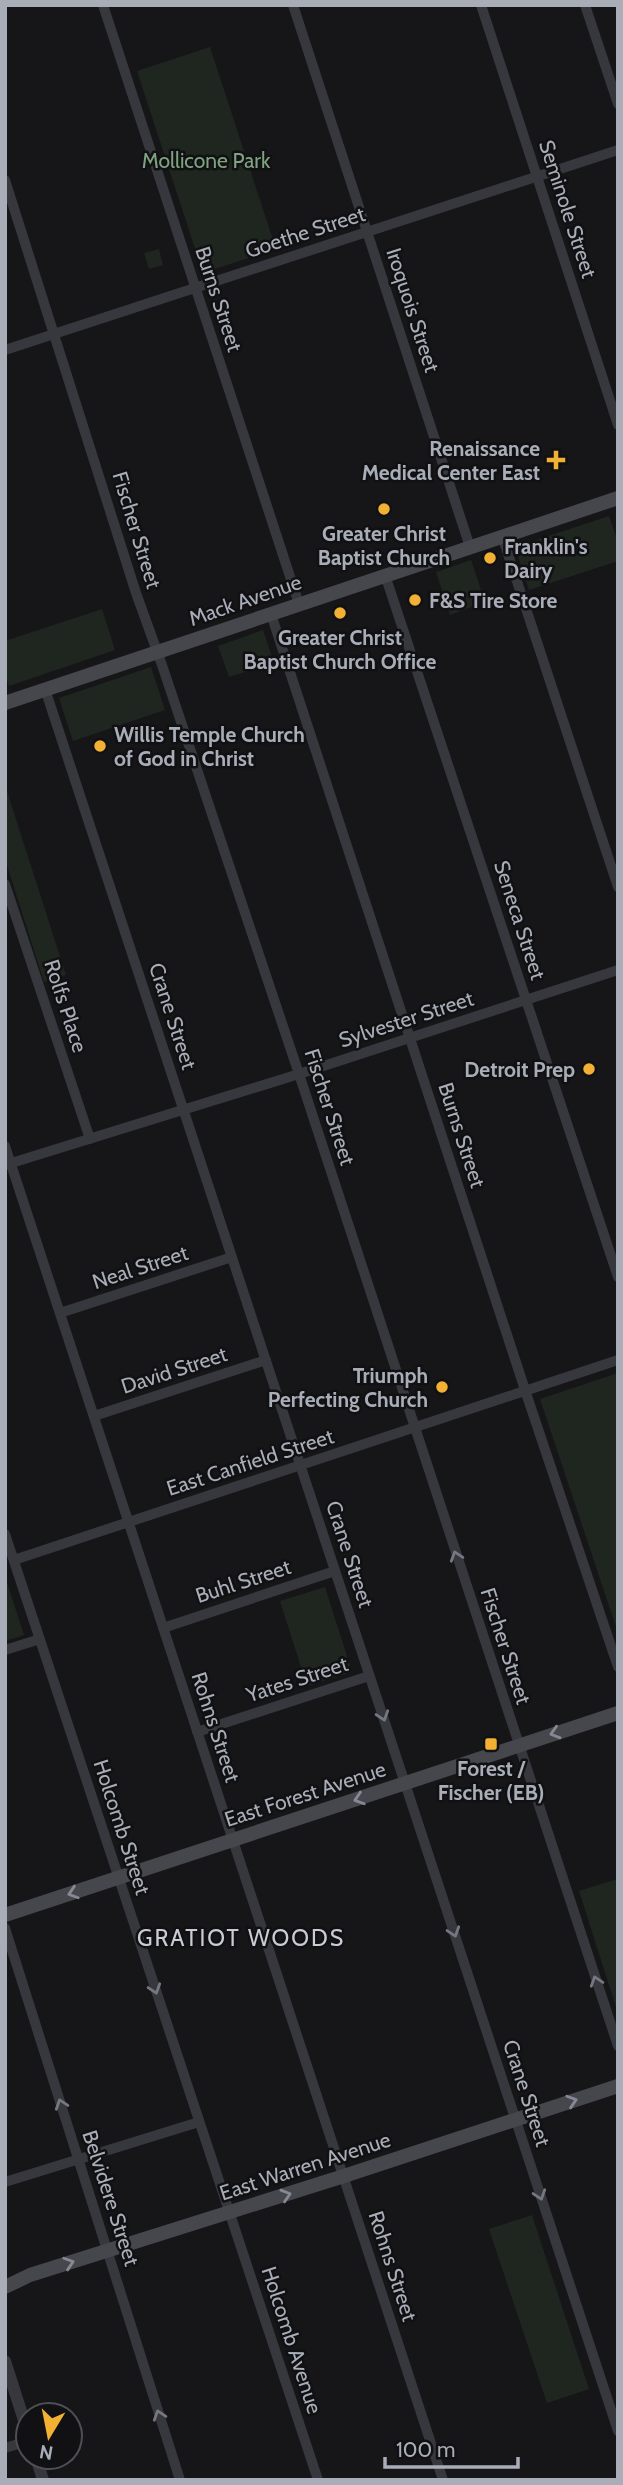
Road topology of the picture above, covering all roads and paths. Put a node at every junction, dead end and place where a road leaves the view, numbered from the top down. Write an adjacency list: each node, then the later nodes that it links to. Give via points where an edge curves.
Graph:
1 (103, 5): 10 (street, Burns Street)
2 (293, 5): 9 (street, Iroquois Street)
3 (481, 5): 7 (street, Seminole Street)
4 (585, 5): 5 (street)
5 (618, 104)
6 (618, 150): 7 (street, Goethe Street)
7 (538, 176): 9 (street, Goethe Street); 13 (street, Seminole Street)
8 (5, 180): 11 (street, Fischer Street)
9 (367, 232): 10 (street, Goethe Street); 16 (street, Iroquois Street)
10 (195, 288): 11 (street, Goethe Street); 18 (street, Burns Street)
11 (55, 334): 12 (street, Goethe Street); 20 (street, Fischer Street)
12 (5, 350)
13 (618, 425)
14 (618, 499): 15 (main road, Mack Avenue)
15 (502, 536): 16 (main road, Mack Avenue); 24 (street)
16 (470, 547): 17 (main road, Mack Avenue)
17 (385, 575): 18 (main road, Mack Avenue); 26 (street, Seneca Street)
18 (299, 604): 19 (main road, Mack Avenue)
19 (271, 614): 20 (main road, Mack Avenue); 27 (street, Burns Street)
20 (157, 652): 21 (main road, Mack Avenue); 28 (street, Fischer Street)
21 (45, 689): 22 (main road, Mack Avenue); 29 (street, Crane Street)
22 (6, 702)
23 (5, 884): 30 (street, Rolfs Place)
24 (618, 887)
25 (618, 970): 26 (street, Sylvester Street)
26 (527, 1000): 27 (street, Sylvester Street); 34 (street, Seneca Street)
27 (411, 1038): 28 (street, Sylvester Street); 38 (street, Burns Street)
28 (299, 1074): 29 (street, Sylvester Street); 40 (street, Fischer Street)
29 (184, 1110): 30 (street, Sylvester Street); 33 (street, Crane Street)
30 (90, 1139): 32 (street, Sylvester Street)
31 (5, 1146): 32 (street, Rohns Street)
32 (8, 1165): 35 (street, Rohns Street)
33 (232, 1257): 35 (street, Neal Street); 36 (street, Crane Street)
34 (618, 1277)
35 (60, 1313): 39 (street, Rohns Street)
36 (265, 1360): 39 (street, David Street); 41 (street, Crane Street)
37 (618, 1360): 38 (street, East Canfield Street)
38 (525, 1391): 40 (street, East Canfield Street); 49 (street, Burns Street)
39 (94, 1416): 42 (street, Rohns Street)
40 (414, 1427): 41 (street, East Canfield Street); 53 (street, Fischer Street, one-way to 40)
41 (300, 1465): 42 (street, East Canfield Street); 45 (street, Crane Street)
42 (129, 1522): 44 (street, East Canfield Street); 46 (street, Rohns Street)
43 (5, 1534): 44 (street, Holcomb Street)
44 (14, 1560): 47 (street, Holcomb Street)
45 (335, 1572): 46 (street, Buhl Street); 50 (street, Crane Street)
46 (163, 1628): 52 (street, Rohns Street)
47 (40, 1639): 48 (street); 56 (street, Holcomb Street)
48 (5, 1650)
49 (618, 1667)
50 (369, 1675): 52 (street, Yates Street); 54 (street, Crane Street, one-way to 54)
51 (618, 1713): 53 (main road, East Forest Avenue, one-way to 53)
52 (197, 1732): 55 (street, Rohns Street)
53 (518, 1745): 54 (main road, East Forest Avenue); 59 (street, Fischer Street, one-way to 53)
54 (405, 1784): 55 (main road, East Forest Avenue, one-way to 55); 61 (street, Crane Street, one-way to 61)
55 (233, 1840): 56 (main road, East Forest Avenue); 64 (street, Rohns Street)
56 (118, 1878): 57 (main road, East Forest Avenue, one-way to 57); 62 (street, Holcomb Street, one-way to 62)
57 (5, 1915)
58 (5, 1928): 63 (street, Belvidere Street, one-way to 58)
59 (618, 2046)
60 (618, 2086): 61 (main road, East Warren Avenue, one-way to 60)
61 (515, 2120): 64 (main road, East Warren Avenue); 71 (street, Crane Street, one-way to 71)
62 (199, 2122): 63 (street); 66 (street, Holcomb Street)
63 (78, 2160): 65 (street); 67 (street, Belvidere Street)
64 (344, 2176): 66 (main road, East Warren Avenue, one-way to 64); 74 (street, Rohns Street)
65 (5, 2182)
66 (229, 2212): 67 (main road, East Warren Avenue); 73 (street, Holcomb Avenue)
67 (107, 2250): 68 (main road, East Warren Avenue, one-way to 67); 72 (street, Belvidere Street, one-way to 67)
68 (5, 2287)
69 (5, 2361): 70 (street)
70 (18, 2401)
71 (618, 2431)
72 (180, 2480)
73 (318, 2480)
74 (443, 2480)

